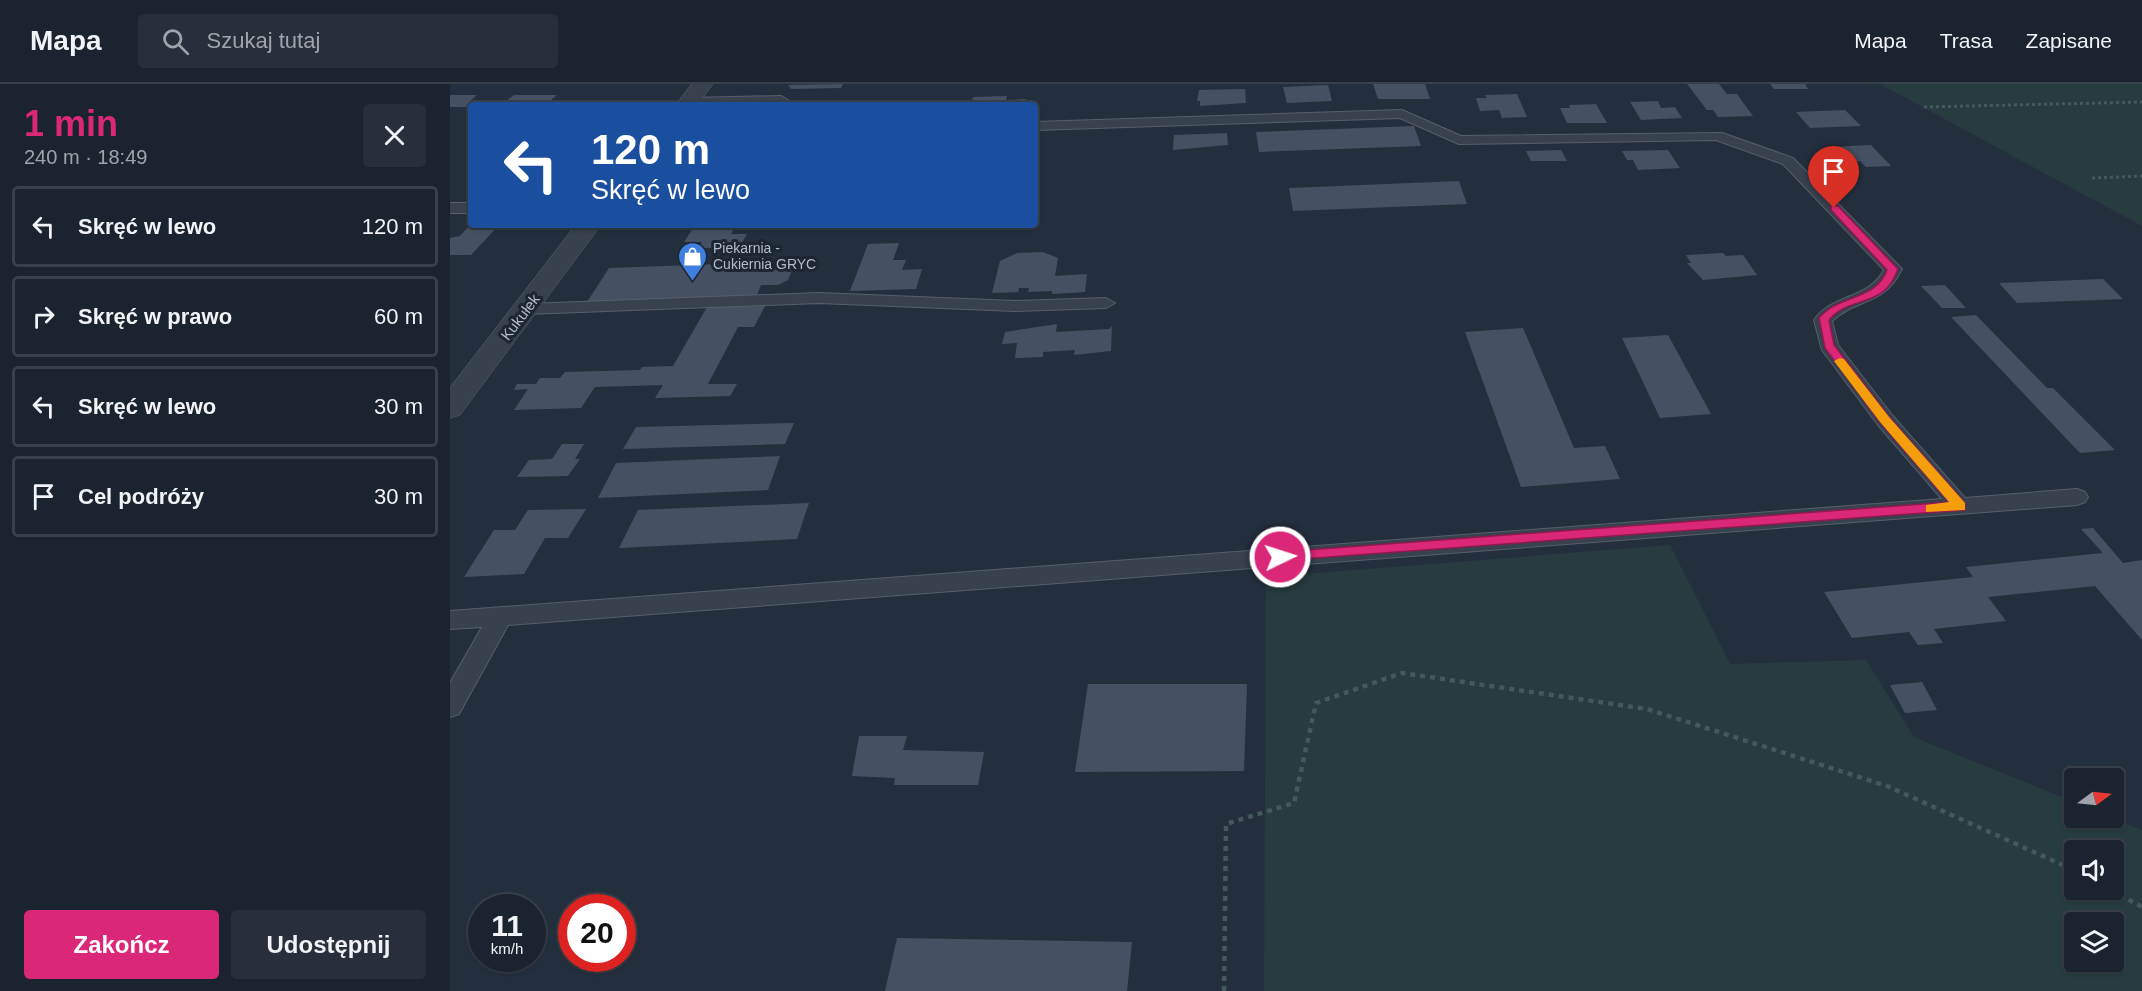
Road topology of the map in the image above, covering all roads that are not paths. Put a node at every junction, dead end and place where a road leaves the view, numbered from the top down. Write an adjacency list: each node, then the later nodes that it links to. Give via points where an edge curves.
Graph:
1 (703, 84): 3 (street)
2 (781, 100): 4 (lane)
3 (690, 102)
4 (734, 102)
5 (1038, 126): 13 (lane, via 1402,114 1459,140 1717,136 1788,161 1893,269 1887,284 1832,310 1823,320 1829,346 1885,420)
6 (450, 208): 7 (lane)
7 (468, 208)
8 (587, 228): 10 (street, Kukułek)
9 (1106, 303): 10 (lane, via 1015,306 819,298)
10 (526, 309): 11 (street, Kukułek)
11 (450, 408)
12 (2077, 498): 13 (lane)
13 (1960, 506): 14 (lane)
14 (500, 617): 15 (lane); 16 (lane)
15 (450, 621)
16 (450, 706)

